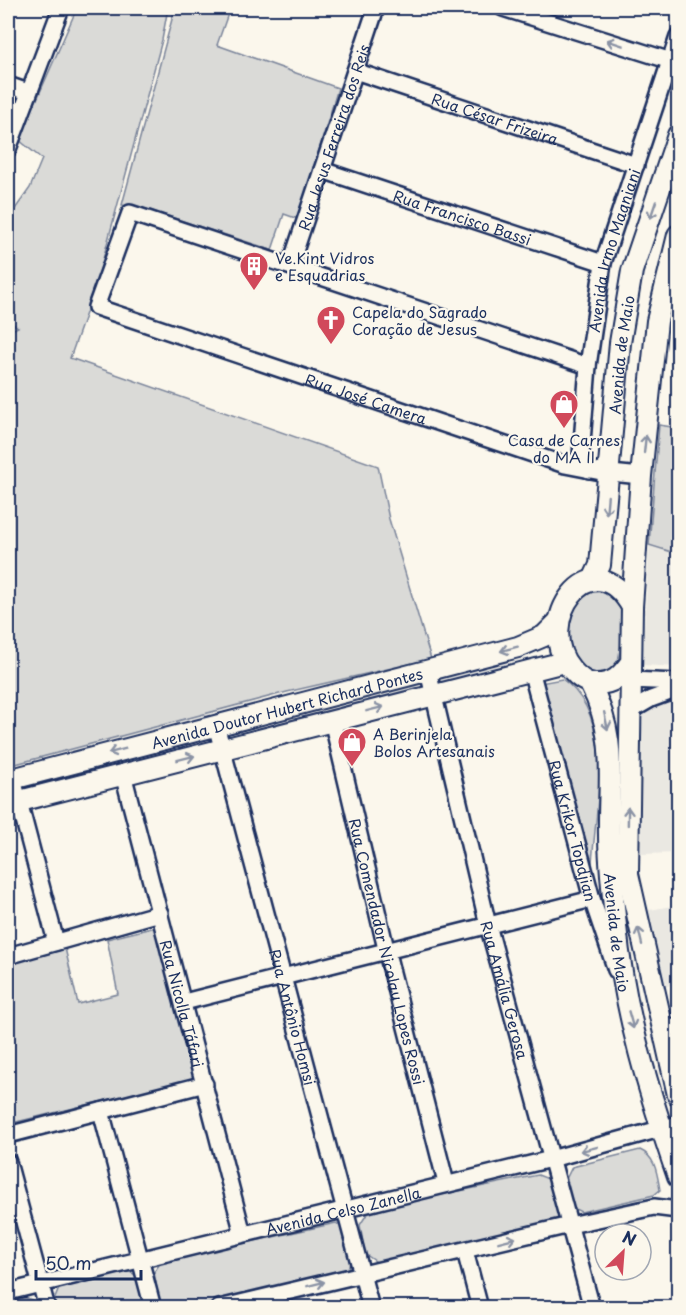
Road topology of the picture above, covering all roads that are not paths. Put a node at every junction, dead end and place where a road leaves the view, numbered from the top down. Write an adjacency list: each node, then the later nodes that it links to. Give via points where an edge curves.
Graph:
1 (61, 8): 8 (street)
2 (376, 8): 6 (street, Rua Jesus Ferreira dos Reis)
3 (503, 8): 5 (street, one-way to 3)
4 (678, 38): 5 (street, Avenida Irmo Magniani)
5 (671, 61): 11 (street, Avenida Irmo Magniani)
6 (355, 71): 11 (street, Rua César Frizeira); 12 (street, Rua Jesus Ferreira dos Reis)
7 (8, 84): 8 (street)
8 (28, 92): 10 (street)
9 (678, 135): 18 (main road, Avenida de Maio, one-way to 18, via 632,271 620,343)
10 (8, 149)
11 (636, 165): 14 (street, Avenida Irmo Magniani)
12 (322, 170): 14 (street, Rua Francisco Bassi); 15 (street, Rua Jesus Ferreira dos Reis)
13 (678, 235): 19 (main road, one-way to 13, via 657,321)
14 (603, 263): 16 (street, Avenida Irmo Magniani)
15 (290, 266): 16 (street); 17 (street, Rua José Camera, via 130,213 96,307)
16 (588, 366): 17 (street, Avenida Irmo Magniani, via 581,455)
17 (589, 470): 18 (street, Rua José Camera)
18 (609, 472): 19 (street, Rua José Camera); 20 (main road, Avenida de Maio, one-way to 20, via 600,565)
19 (641, 476): 21 (main road)
20 (593, 580): 21 (main road, via 623,590); 22 (main road, via 573,592)
21 (632, 607): 26 (main road)
22 (559, 621): 23 (main road, via 558,643); 25 (main road, Avenida Doutor Hubert Richard Pontes, one-way to 25, via 544,636 518,647)
23 (564, 662): 24 (main road, Avenida Doutor Hubert Richard Pontes); 27 (main road)
24 (531, 670): 29 (main road, Avenida Doutor Hubert Richard Pontes); 37 (street, Rua Krikor Topdjian)
25 (428, 671): 29 (street, Rua Amália Gerosa); 32 (main road, Avenida Doutor Hubert Richard Pontes)
26 (630, 671): 27 (main road, via 608,684); 28 (street); 30 (main road, Avenida de Maio)
27 (590, 684): 44 (main road, Avenida de Maio, one-way to 44, via 603,710 610,743 609,836)
28 (676, 685): 30 (street)
29 (434, 695): 31 (main road, Avenida Doutor Hubert Richard Pontes, one-way to 29); 39 (street, Rua Amália Gerosa)
30 (632, 711): 46 (main road, Avenida de Maio, one-way to 30, via 628,874)
31 (332, 720): 33 (main road, Avenida Doutor Hubert Richard Pontes); 41 (street, Rua Comendador Nicolau Lopes Rossi)
32 (216, 725): 33 (street, Rua Antônio Homsi); 35 (main road, Avenida Doutor Hubert Richard Pontes, one-way to 35)
33 (223, 748): 34 (main road, Avenida Doutor Hubert Richard Pontes, one-way to 33); 43 (street, Rua Antônio Homsi)
34 (123, 774): 36 (main road, Avenida Doutor Hubert Richard Pontes); 38 (street, Rua Nicolla Táfari)
35 (10, 779): 36 (street)
36 (13, 802): 40 (street)
37 (592, 899): 39 (street); 44 (street, Rua Krikor Topdjian)
38 (160, 914): 40 (street); 45 (street, Rua Nicolla Táfari)
39 (488, 925): 41 (street); 52 (street, Rua Amália Gerosa)
40 (56, 942): 42 (street)
41 (387, 953): 43 (street); 55 (street, Rua Comendador Nicolau Lopes Rossi)
42 (8, 956)
43 (284, 976): 45 (street); 57 (street, Rua Antônio Homsi)
44 (623, 990): 50 (main road, Avenida de Maio, one-way to 50)
45 (184, 1002): 47 (street, Rua Nicolla Táfari)
46 (671, 1028): 48 (main road, Avenida de Maio)
47 (205, 1084): 49 (street); 59 (street, Rua Nicolla Táfari)
48 (678, 1095)
49 (101, 1111): 51 (street); 61 (street)
50 (670, 1127): 52 (street, Avenida Celso Zanella, one-way to 52); 54 (main road, Avenida de Maio)
51 (8, 1135)
52 (551, 1159): 55 (street, Avenida Celso Zanella); 58 (street, Rua Amália Gerosa)
53 (8, 1162): 63 (street)
54 (678, 1177)
55 (446, 1183): 57 (street, Avenida Celso Zanella)
56 (678, 1209): 58 (street, via 654,1207)
57 (345, 1210): 59 (street, Avenida Celso Zanella); 62 (street, Rua Antônio Homsi)
58 (570, 1225): 60 (street, one-way to 58); 71 (street, Rua Amália Gerosa)
59 (243, 1234): 61 (street, Avenida Celso Zanella)
60 (465, 1251): 62 (street); 70 (street)
61 (140, 1258): 63 (street, Avenida Celso Zanella); 67 (street)
62 (362, 1273): 65 (street, one-way to 62); 69 (street, Rua Antônio Homsi)
63 (40, 1283): 64 (street, Avenida Celso Zanella); 66 (street)
64 (8, 1292)
65 (260, 1303): 68 (street)
66 (47, 1308)
67 (153, 1308)
68 (219, 1308)
69 (371, 1308)
70 (480, 1308)
71 (592, 1308)

